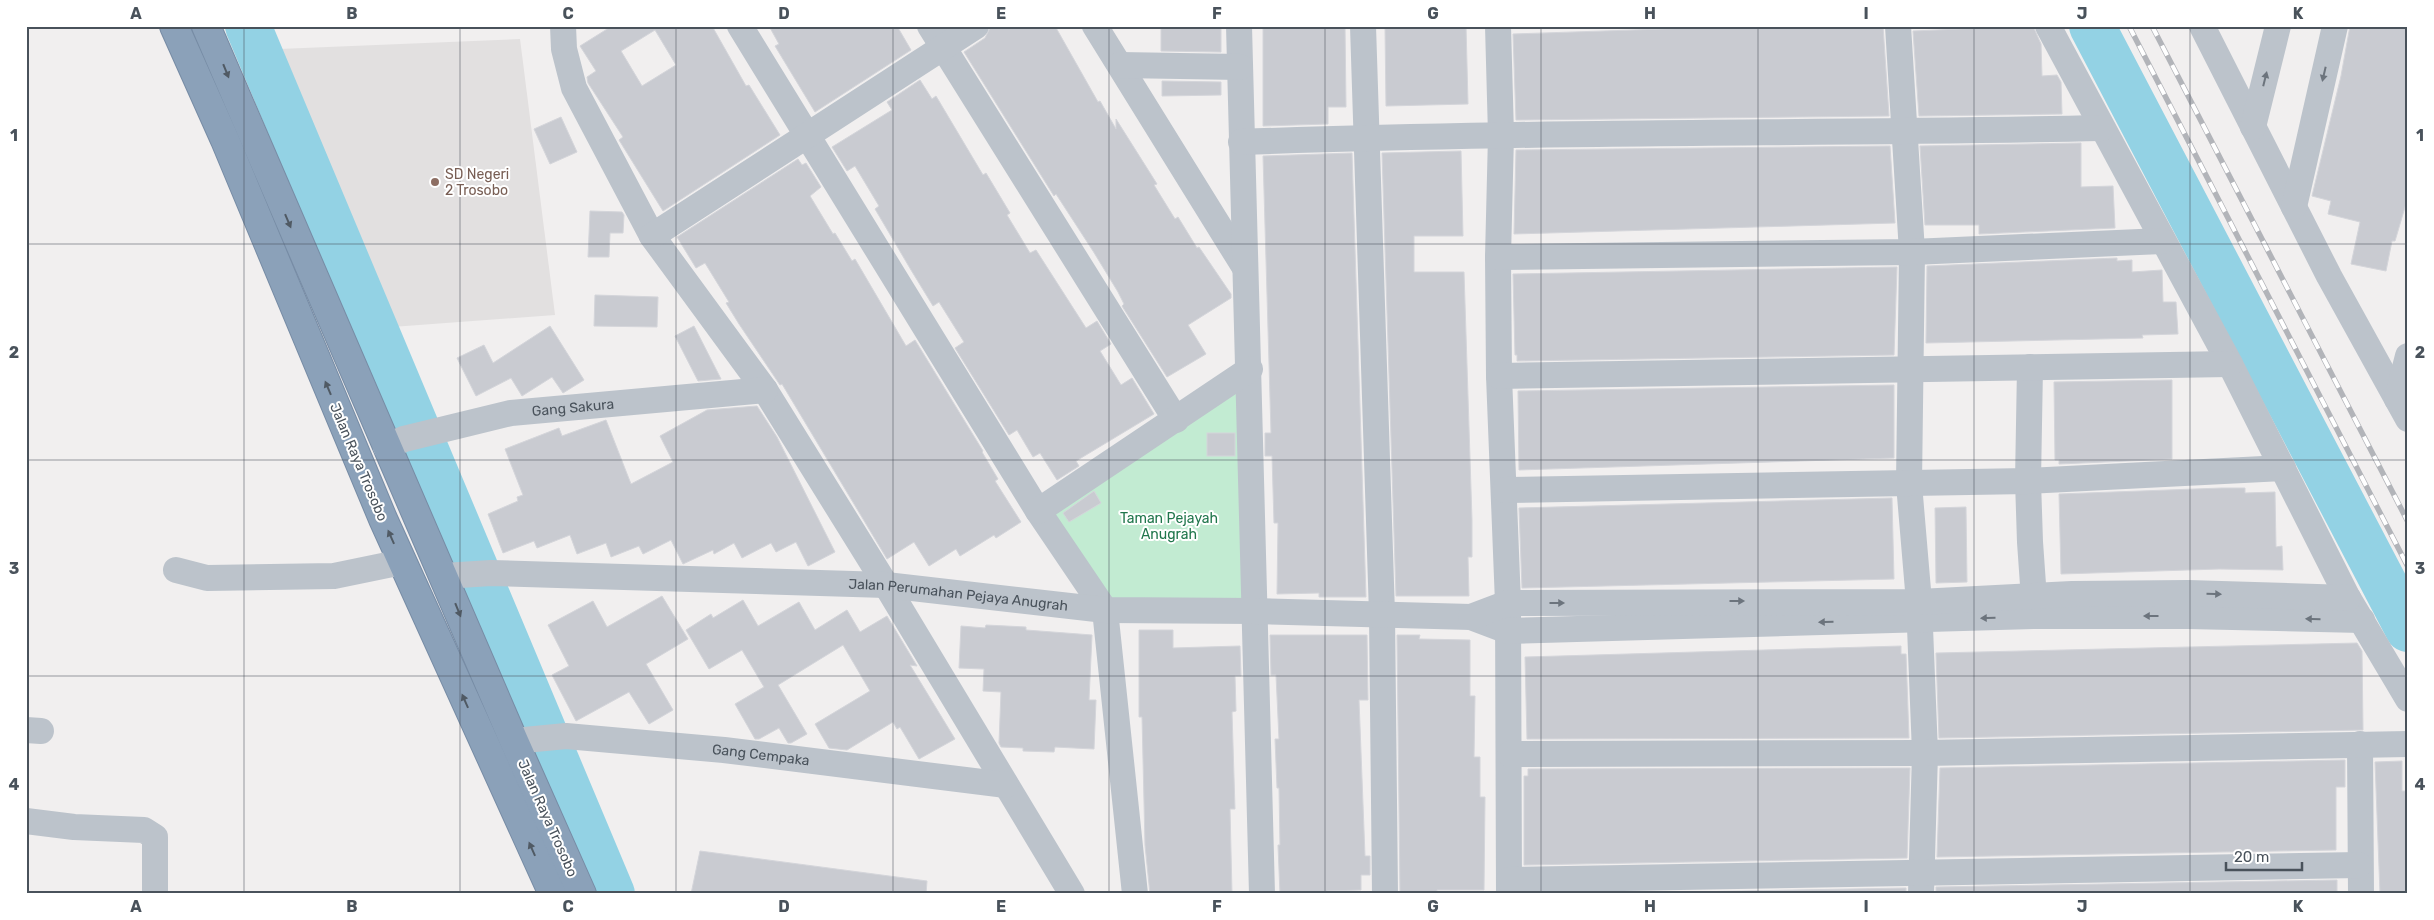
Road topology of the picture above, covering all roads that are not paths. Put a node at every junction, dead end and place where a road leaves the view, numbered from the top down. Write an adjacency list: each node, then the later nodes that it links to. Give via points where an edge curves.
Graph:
1 (174, 26): 46 (highway, Jalan Raya Trosobo, one-way to 1)
2 (206, 26): 40 (highway, Jalan Raya Trosobo, one-way to 40)
3 (563, 26): 26 (street, via 564,49 574,88)
4 (740, 26): 21 (street)
5 (976, 26): 15 (street)
6 (1094, 26): 16 (street)
7 (1239, 26): 17 (street)
8 (1363, 26): 23 (street)
9 (1498, 26): 22 (street)
10 (1898, 26): 20 (street)
11 (2048, 26): 19 (street)
12 (2202, 26): 18 (street)
13 (2278, 26): 18 (street, one-way to 13)
14 (2335, 26): 25 (street, one-way to 25)
15 (937, 36): 21 (street); 39 (street)
16 (1120, 65): 17 (street); 30 (street)
17 (1240, 67): 24 (street)
18 (2253, 127): 25 (street)
19 (2102, 128): 20 (street); 27 (street)
20 (1906, 132): 22 (street); 28 (street)
21 (808, 134): 26 (street); 45 (street)
22 (1501, 135): 23 (street); 29 (street)
23 (1365, 137): 24 (street); 58 (street)
24 (1241, 142): 30 (street)
25 (2294, 207): 38 (street)
26 (652, 236): 37 (street)
27 (2162, 242): 28 (street); 32 (street)
28 (1912, 252): 29 (street); 34 (street)
29 (1498, 257): 36 (street)
30 (1246, 268): 35 (street)
31 (2408, 356): 38 (street)
32 (2230, 364): 33 (street); 41 (street)
33 (2030, 367): 34 (street); 42 (street)
34 (1910, 368): 36 (street); 43 (street)
35 (1250, 369): 39 (street); 55 (street)
36 (1499, 376): 44 (street)
37 (765, 390): 40 (street, Gang Sakura, via 511,413); 49 (street)
38 (2403, 409)
39 (1176, 420): 45 (street)
40 (395, 443): 48 (highway, Jalan Raya Trosobo)
41 (2283, 468): 42 (street); 50 (street)
42 (2028, 481): 43 (street); 53 (street)
43 (1909, 484): 44 (street); 56 (street)
44 (1505, 490): 51 (street)
45 (1038, 511): 54 (street)
46 (402, 562): 47 (street, via 334,576 207,578); 74 (highway, Jalan Raya Trosobo, one-way to 46)
47 (176, 570)
48 (453, 575): 49 (street, Jalan Perumahan Pejaya Anugrah); 63 (highway, Jalan Raya Trosobo, one-way to 63)
49 (886, 585): 54 (street, Jalan Perumahan Pejaya Anugrah); 68 (street)
50 (2348, 598): 52 (street, one-way to 50); 60 (street)
51 (1508, 603): 57 (street, one-way to 57); 59 (street, Jalan Perumahan Pejaya Anugrah); 61 (street)
52 (2188, 605): 53 (street); 60 (street, one-way to 52)
53 (2035, 607): 56 (street)
54 (1105, 610): 55 (street, Jalan Perumahan Pejaya Anugrah); 77 (street)
55 (1254, 611): 58 (street, Jalan Perumahan Pejaya Anugrah); 78 (street)
56 (1919, 611): 57 (street); 66 (street)
57 (1702, 613): 61 (street)
58 (1382, 614): 59 (street, Jalan Perumahan Pejaya Anugrah); 79 (street)
59 (1471, 617): 61 (street, Jalan Perumahan Pejaya Anugrah)
60 (2362, 620): 62 (street)
61 (1508, 631): 67 (street)
62 (2408, 699)
63 (519, 740): 68 (street, Gang Cempaka, via 562,736 724,750); 75 (highway, Jalan Raya Trosobo)
64 (2360, 744): 65 (street); 66 (street); 70 (street)
65 (2408, 744)
66 (1924, 753): 67 (street); 71 (street)
67 (1510, 754): 72 (street)
68 (1006, 785): 76 (street)
69 (26, 822): 73 (street, via 144,830 155,837)
70 (2359, 864): 71 (street); 80 (street)
71 (1921, 884): 72 (street)
72 (1509, 887)
73 (155, 894)
74 (553, 894)
75 (582, 894)
76 (1072, 894)
77 (1135, 894)
78 (1262, 894)
79 (1385, 894)
80 (2361, 894)

